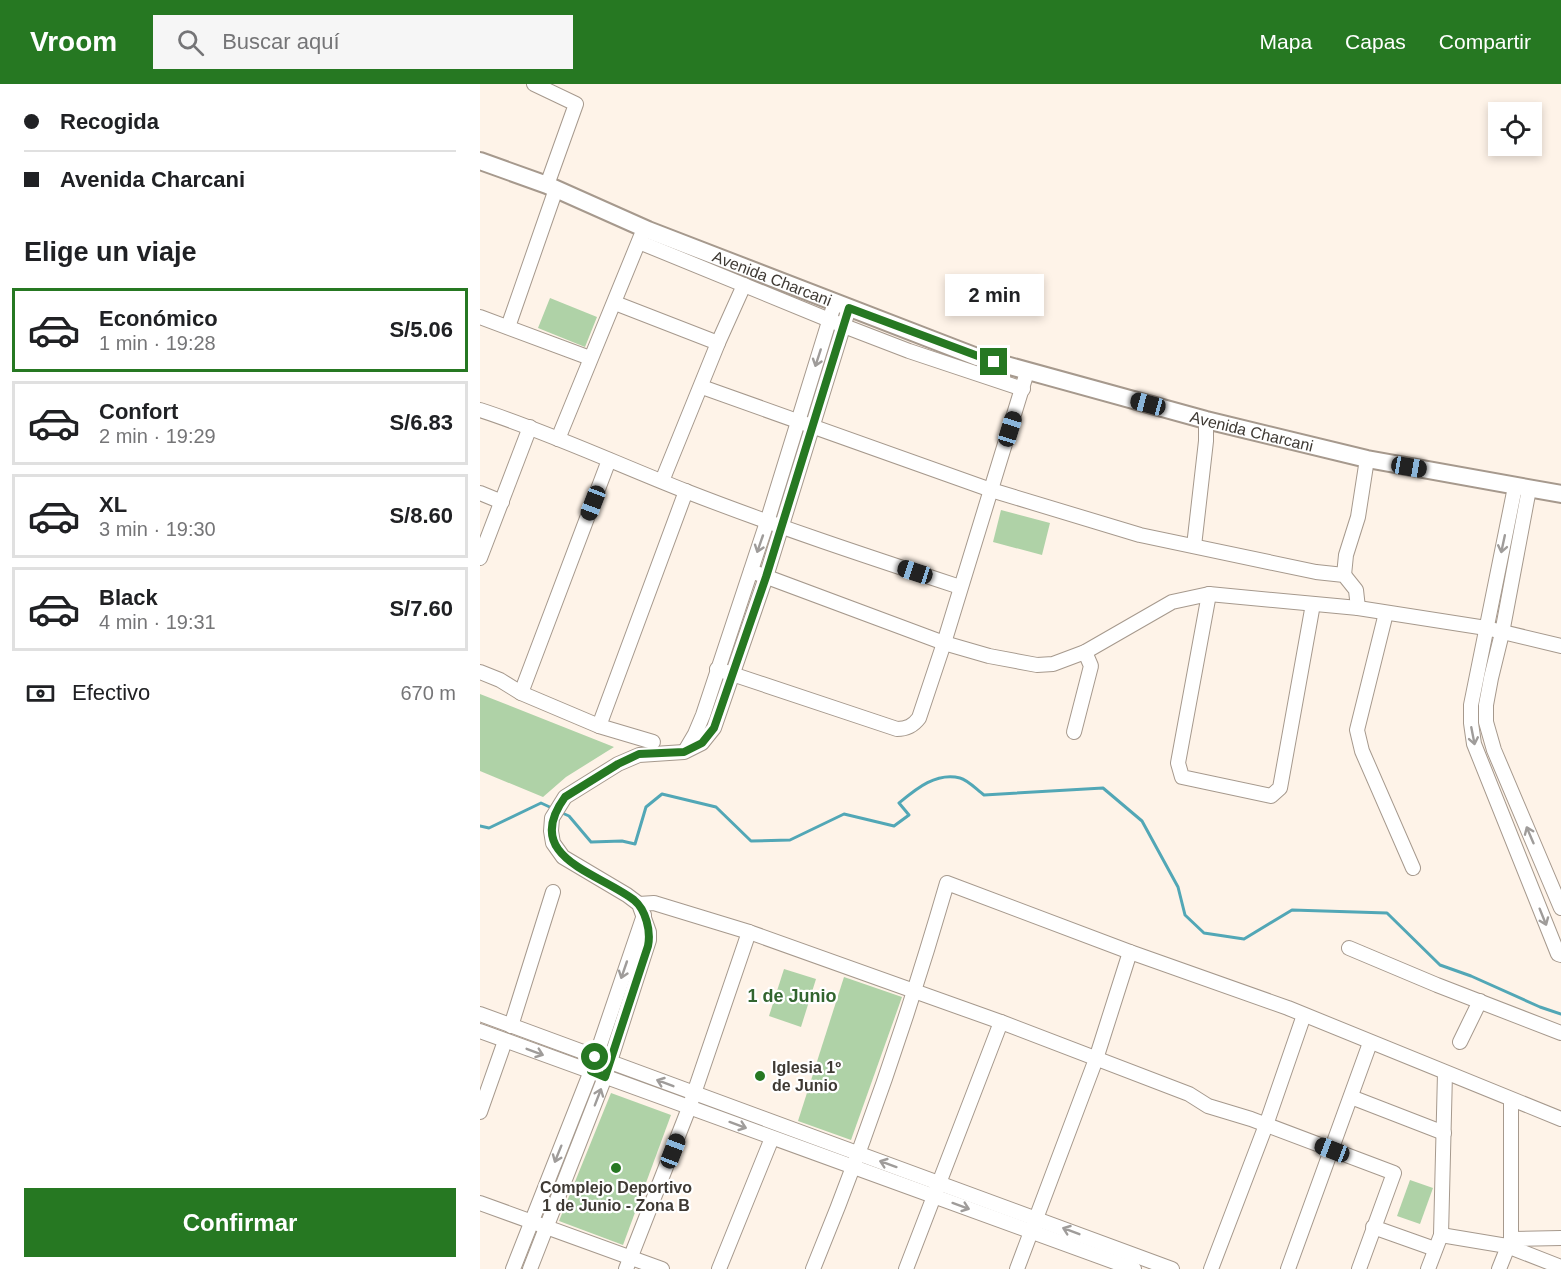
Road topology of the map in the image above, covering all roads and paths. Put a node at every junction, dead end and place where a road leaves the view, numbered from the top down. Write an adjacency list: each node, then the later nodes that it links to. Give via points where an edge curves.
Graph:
1 (534, 84): 3 (street, via 576,104)
2 (480, 161): 3 (main road, Avenida Charcani)
3 (551, 187): 4 (main road, Avenida Charcani); 11 (street)
4 (642, 235): 5 (street); 6 (street); 7 (main road, Avenida Charcani)
5 (744, 285): 9 (street); 12 (street)
6 (615, 303): 12 (street); 13 (street)
7 (842, 305): 9 (street); 10 (street); 14 (main road, Avenida Charcani)
8 (480, 317): 11 (street)
9 (830, 321): 10 (street); 19 (street, one-way to 19)
10 (844, 326): 16 (street); 20 (street)
11 (508, 327): 13 (street)
12 (718, 343): 15 (street)
13 (590, 358): 22 (street)
14 (1027, 372): 16 (street); 18 (main road, Avenida Charcani)
15 (702, 387): 19 (street); 25 (street)
16 (1023, 389): 27 (street)
17 (480, 410): 21 (street)
18 (1206, 420): 23 (main road, Avenida Charcani); 34 (street)
19 (798, 421): 20 (street); 32 (street)
20 (813, 426): 27 (street); 33 (street)
21 (530, 427): 22 (street); 31 (street)
22 (558, 439): 24 (street)
23 (1367, 459): 26 (main road, Avenida Charcani); 37 (street)
24 (609, 460): 25 (street); 51 (street)
25 (662, 481): 28 (street)
26 (1522, 488): 30 (main road, Avenida Charcani); 44 (street, one-way to 44); 45 (street)
27 (991, 490): 34 (street, via 1140,535); 39 (street)
28 (686, 491): 32 (street); 52 (street)
29 (480, 493): 31 (street)
30 (1561, 494)
31 (502, 502): 35 (street)
32 (767, 522): 33 (street); 36 (street, one-way to 36)
33 (781, 527): 38 (street); 39 (street)
34 (1194, 546): 37 (street, via 1316,573)
35 (480, 558)
36 (751, 571): 38 (street); 49 (street)
37 (1344, 575): 42 (street, via 1356,590)
38 (766, 577): 46 (street); 49 (street)
39 (960, 587): 46 (street)
40 (1209, 594): 41 (street); 41 (street, via 1178,763 1182,777 1271,796 1280,788); 48 (street, via 1172,602)
41 (1313, 604): 42 (street)
42 (1358, 608): 43 (street)
43 (1386, 613): 44 (street); 55 (street, via 1357,730 1362,751)
44 (1486, 628): 45 (street); 62 (street, one-way to 62, via 1471,705 1474,744)
45 (1502, 633): 47 (street); 57 (street, one-way to 45, via 1488,736 1486,705)
46 (944, 644): 48 (street, via 1037,665 1053,664); 49 (street, via 919,718 905,729)
47 (1561, 646)
48 (1085, 652): 53 (street, via 1091,666)
49 (724, 671): 58 (street, via 684,752 639,754 565,797 555,812 553,843 563,857 627,895)
50 (480, 672): 51 (street)
51 (521, 693): 52 (street)
52 (598, 726): 54 (street)
53 (1074, 732)
54 (653, 742)
55 (1413, 868)
56 (553, 892): 68 (street)
57 (1561, 908)
58 (642, 910): 59 (street, via 654,903); 74 (street, one-way to 74); 76 (street, via 649,932 648,946)
59 (749, 932): 63 (street); 80 (street)
60 (1349, 948): 64 (street)
61 (1130, 952): 63 (street, via 947,883); 66 (street); 75 (street)
62 (1560, 954)
63 (916, 992): 67 (street); 90 (street)
64 (1480, 1002): 70 (street); 72 (street)
65 (480, 1014): 68 (street)
66 (1304, 1015): 73 (street); 86 (street)
67 (1001, 1022): 75 (street); 92 (street)
68 (511, 1026): 74 (street)
69 (480, 1031): 71 (street)
70 (1561, 1033)
71 (505, 1041): 77 (street, one-way to 77); 84 (street)
72 (1460, 1042)
73 (1370, 1043): 78 (street); 81 (street)
74 (595, 1057): 76 (street); 77 (street)
75 (1096, 1059): 86 (street, via 1189,1094 1208,1106); 95 (street)
76 (610, 1062): 79 (street); 80 (street, one-way to 76)
77 (591, 1071): 79 (street); 96 (street, one-way to 96)
78 (1445, 1073): 82 (street); 87 (street)
79 (605, 1077): 83 (street); 97 (street, one-way to 79)
80 (694, 1094): 83 (street); 90 (street)
81 (1351, 1097): 87 (street); 89 (street)
82 (1511, 1100): 85 (street); 102 (street)
83 (690, 1108): 88 (street, one-way to 88); 104 (street)
84 (480, 1112)
85 (1561, 1119)
86 (1266, 1125): 89 (street); 115 (street)
87 (1444, 1133): 100 (street)
88 (772, 1138): 91 (street); 109 (street)
89 (1332, 1150): 98 (street, via 1394,1173); 116 (street)
90 (858, 1153): 91 (street); 92 (street, one-way to 90)
91 (853, 1167): 93 (street); 110 (street)
92 (940, 1182): 93 (street); 95 (street)
93 (935, 1197): 99 (street, one-way to 99); 111 (street)
94 (480, 1203): 96 (street)
95 (1038, 1218): 99 (street); 114 (street, one-way to 95)
96 (531, 1221): 97 (street); 106 (street)
97 (546, 1226): 104 (street); 107 (street)
98 (1373, 1227): 103 (street); 117 (street)
99 (1032, 1232): 112 (street); 113 (street)
100 (1441, 1235): 102 (street); 103 (street)
101 (1561, 1238): 102 (street)
102 (1509, 1242): 105 (street); 119 (street)
103 (1435, 1250): 118 (street)
104 (629, 1263): 108 (street)
105 (1561, 1266)
106 (513, 1269)
107 (530, 1269)
108 (662, 1269)
109 (719, 1269)
110 (813, 1269)
111 (906, 1269)
112 (1017, 1269)
113 (1134, 1269)
114 (1172, 1269)
115 (1211, 1269)
116 (1288, 1269)
117 (1359, 1269)
118 (1428, 1269)
119 (1499, 1269)

